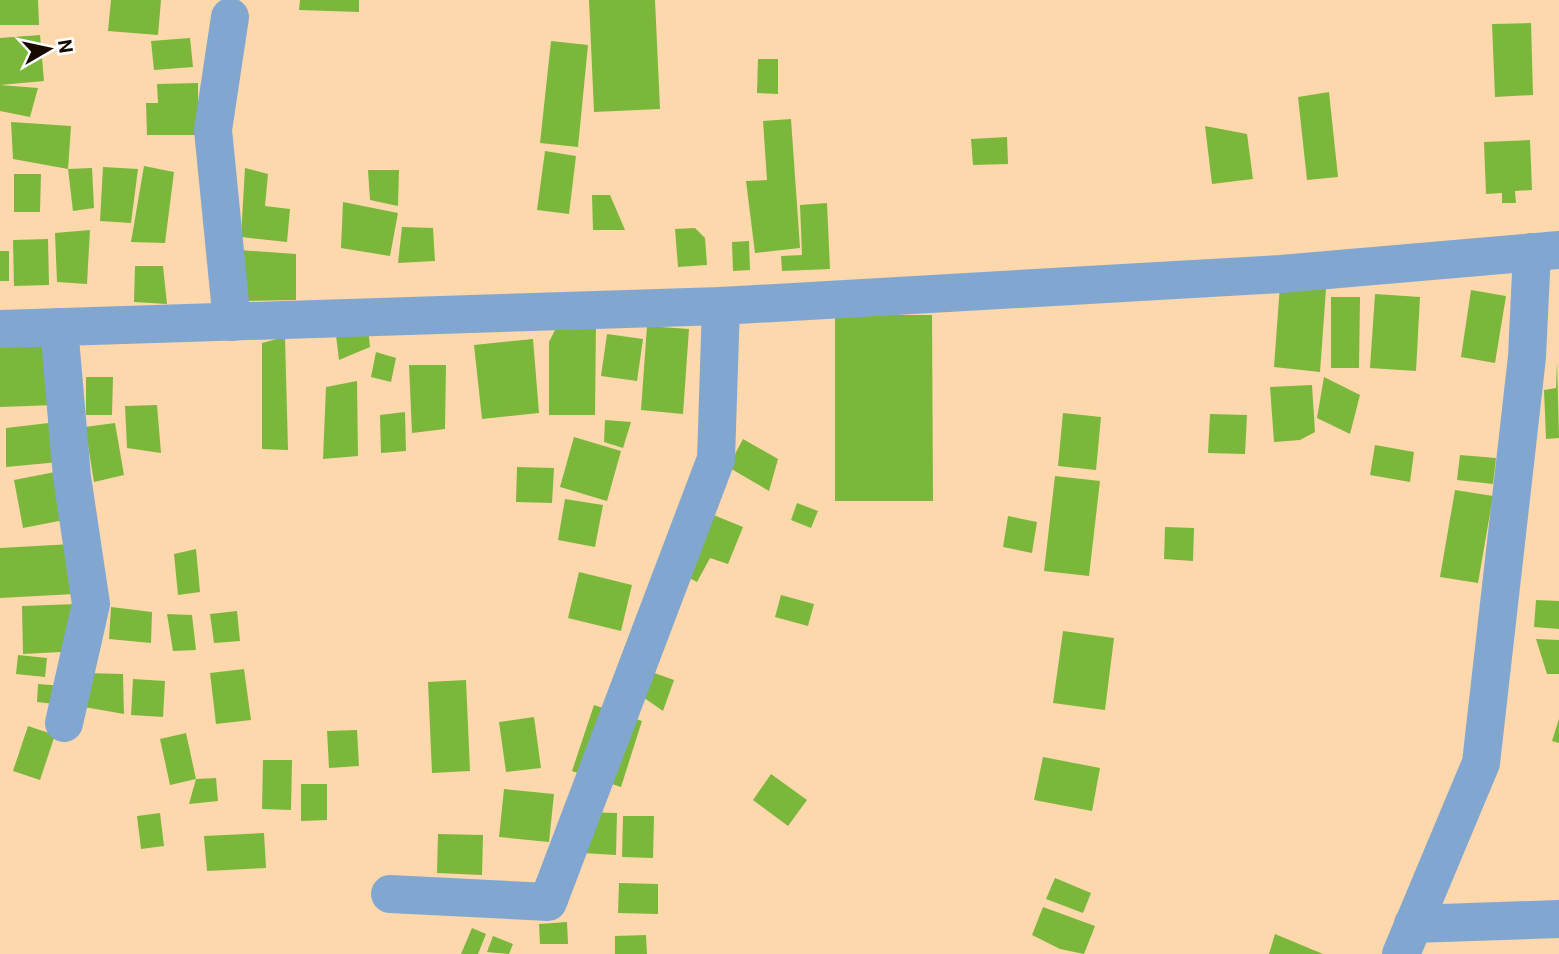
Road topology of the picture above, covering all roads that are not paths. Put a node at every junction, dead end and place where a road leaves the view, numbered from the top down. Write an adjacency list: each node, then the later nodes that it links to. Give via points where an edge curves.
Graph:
1 (230, 17): 4 (street, via 213,130)
2 (1546, 251): 3 (street, via 1282,274); 10 (street, via 1527,357 1481,763)
3 (721, 306): 4 (street); 8 (street, via 716,458 548,902)
4 (232, 322): 5 (street)
5 (59, 327): 6 (street); 7 (street, via 72,477 91,604)
6 (0, 329)
7 (64, 723)
8 (390, 894)
9 (1559, 919): 10 (street)
10 (1407, 939)

